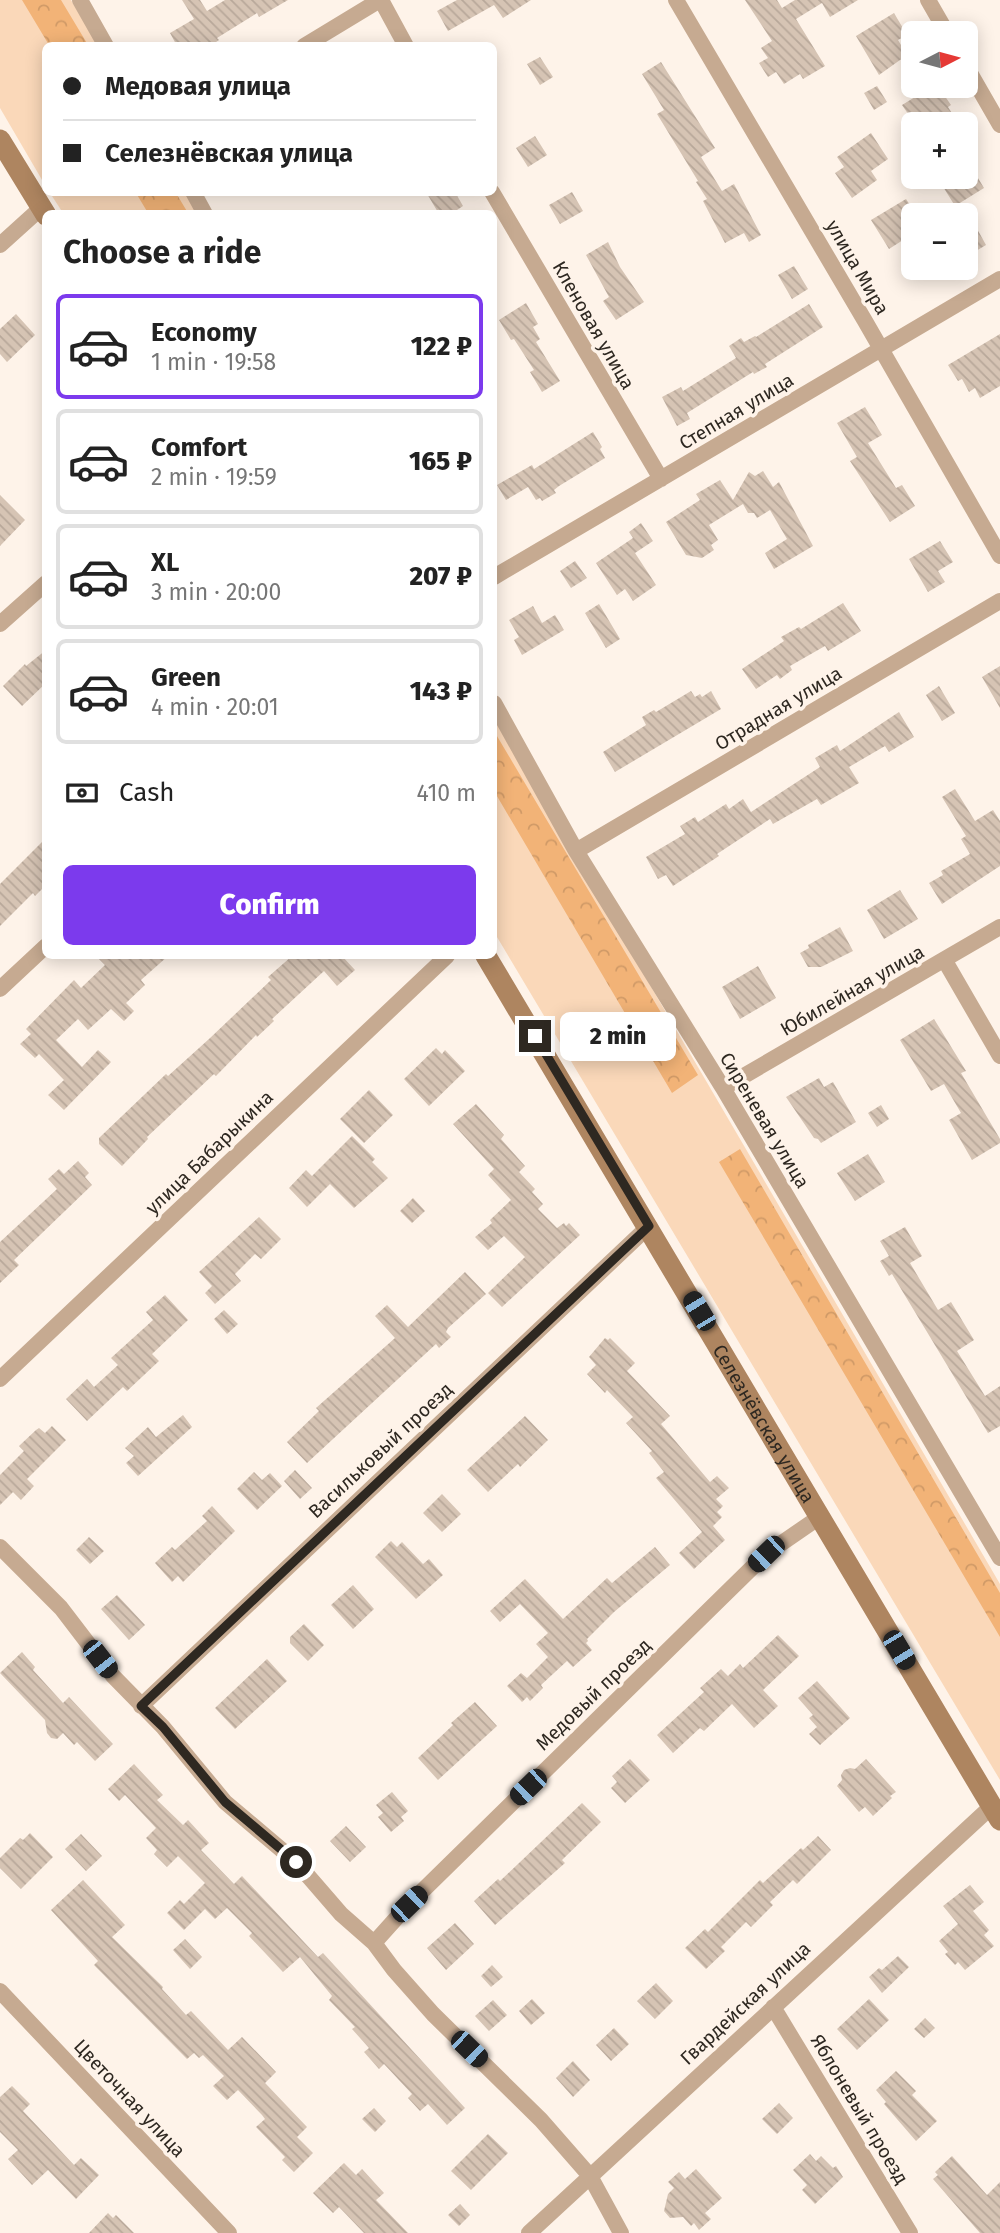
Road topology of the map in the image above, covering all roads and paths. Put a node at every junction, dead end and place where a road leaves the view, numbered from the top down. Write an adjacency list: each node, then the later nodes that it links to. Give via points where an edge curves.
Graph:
1 (80, 0): 6 (street)
2 (380, 0): 7 (street); 8 (street)
3 (676, 0): 17 (street, улица Мира)
4 (928, 0): 5 (street)
5 (940, 21)
6 (104, 42)
7 (310, 42)
8 (404, 42)
9 (978, 87): 10 (street)
10 (1000, 125)
11 (0, 140): 13 (street)
12 (494, 196): 18 (street, Кленовая улица)
13 (42, 210)
14 (42, 213): 15 (street)
15 (0, 244)
16 (1000, 279): 17 (street, Степная улица)
17 (881, 348): 18 (street, Степная улица); 19 (street, улица Мира)
18 (661, 479): 20 (street, Степная улица)
19 (1000, 556)
20 (497, 575)
21 (42, 587): 23 (street)
22 (1000, 601): 25 (street, Отрадная улица)
23 (0, 624)
24 (497, 708): 25 (street, Сиреневая улица)
25 (576, 851): 33 (street, Сиреневая улица)
26 (1000, 927): 30 (street, Юбилейная улица)
27 (42, 950): 31 (street)
28 (444, 959): 35 (street, улица Бабарыкина)
29 (488, 959): 34 (street, Селезнёвская улица)
30 (945, 961): 32 (street); 33 (street, Юбилейная улица)
31 (0, 989)
32 (1000, 1056)
33 (723, 1088): 38 (street, Сиреневая улица)
34 (649, 1226): 36 (street, Селезнёвская улица); 39 (street, Васильковый проезд)
35 (0, 1379)
36 (821, 1516): 40 (street, Селезнёвская улица); 41 (street, Медовый проезд, via 766,1554)
37 (0, 1547): 39 (street, via 61,1608)
38 (1000, 1559)
39 (141, 1706): 41 (street, via 225,1802 296,1862 341,1914)
40 (996, 1813): 43 (street, Гвардейская улица)
41 (374, 1943): 44 (street, via 433,2014 541,2120)
42 (0, 1992): 45 (street, Цветочная улица)
43 (773, 2007): 44 (street, Гвардейская улица); 48 (street, Яблоневый проезд)
44 (590, 2176): 46 (street, Гвардейская улица); 47 (street)
45 (229, 2233)
46 (529, 2233)
47 (621, 2233)
48 (911, 2233)

